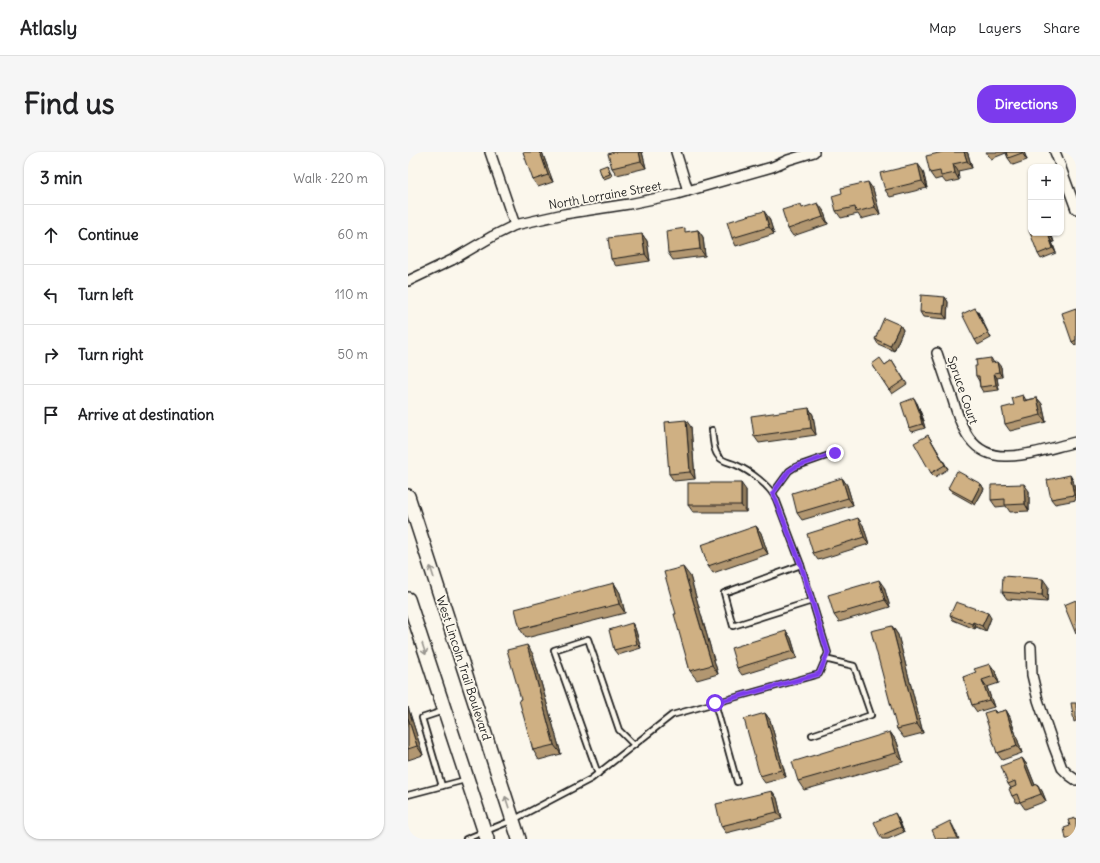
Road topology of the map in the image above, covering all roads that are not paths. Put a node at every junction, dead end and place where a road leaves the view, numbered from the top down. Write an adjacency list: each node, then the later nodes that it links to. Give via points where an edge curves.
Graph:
1 (490, 152): 9 (street)
2 (676, 152): 7 (street)
3 (814, 152): 7 (street, North Lorraine Street)
4 (1055, 152): 5 (street)
5 (1060, 164)
6 (1064, 175): 8 (street)
7 (688, 191): 9 (street, North Lorraine Street)
8 (1076, 209)
9 (516, 225): 10 (street, North Lorraine Street)
10 (408, 281)
11 (938, 353): 13 (street, Spruce Court, via 961,426 974,445 983,451 994,455 1017,456)
12 (712, 430): 15 (lane, via 718,456 749,471)
13 (1076, 442)
14 (835, 453): 15 (lane, via 795,467)
15 (773, 493): 17 (lane)
16 (408, 496): 32 (main road, West Lincoln Trail Boulevard, one-way to 16)
17 (801, 565): 19 (lane); 19 (lane, via 724,593 733,626)
18 (408, 599): 23 (main road, one-way to 23)
19 (812, 601): 21 (lane, via 828,653)
20 (1031, 647): 28 (street, via 1032,675 1038,700 1062,768)
21 (825, 660): 22 (lane, via 819,674); 24 (lane, via 854,666 871,715)
22 (715, 703): 25 (lane, via 672,715); 29 (lane)
23 (444, 711): 27 (main road); 30 (lane, via 422,718)
24 (812, 735)
25 (634, 745): 26 (lane); 26 (lane, via 619,730 588,639 554,650)
26 (598, 774): 32 (lane)
27 (467, 779): 30 (lane); 33 (main road)
28 (1076, 780)
29 (737, 782)
30 (442, 786): 31 (lane)
31 (408, 795)
32 (513, 820): 33 (lane); 35 (main road, West Lincoln Trail Boulevard)
33 (486, 835): 34 (lane)
34 (466, 839)
35 (519, 839)

